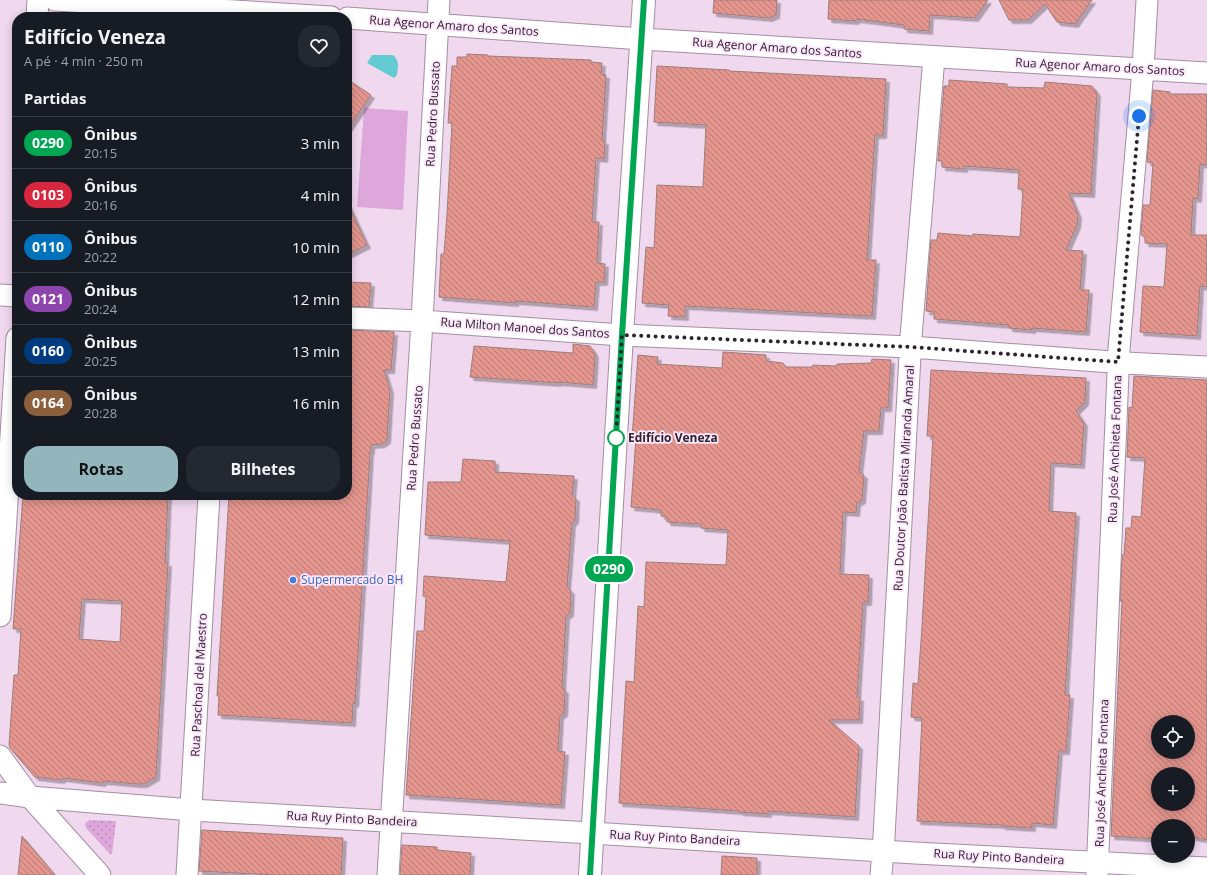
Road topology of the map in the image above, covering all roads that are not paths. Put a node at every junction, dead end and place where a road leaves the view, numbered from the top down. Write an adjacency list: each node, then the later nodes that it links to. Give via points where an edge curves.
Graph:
1 (38, 0): 7 (street)
2 (55, 0): 6 (street)
3 (439, 0): 10 (street, Rua Pedro Bussato)
4 (644, 0): 11 (street)
5 (1147, 0): 13 (street, Rua José Anchieta Fontana)
6 (238, 9): 8 (street)
7 (37, 12)
8 (273, 12)
9 (352, 18): 10 (street, Rua Agenor Amaro dos Santos)
10 (437, 24): 11 (street, Rua Agenor Amaro dos Santos); 18 (street, Rua Pedro Bussato)
11 (642, 39): 12 (street, Rua Agenor Amaro dos Santos); 19 (street)
12 (934, 57): 13 (street, Rua Agenor Amaro dos Santos); 20 (street, Rua Doutor João Batista Miranda Amaral)
13 (1143, 69): 14 (street, Rua Agenor Amaro dos Santos); 21 (street, Rua José Anchieta Fontana)
14 (1207, 73)
15 (0, 295): 16 (street)
16 (12, 296)
17 (352, 318): 18 (street, Rua Milton Manoel dos Santos)
18 (422, 321): 19 (street, Rua Milton Manoel dos Santos); 30 (street, Rua Pedro Bussato)
19 (622, 335): 20 (street, Rua Milton Manoel dos Santos); 31 (street)
20 (911, 347): 21 (street, Rua Milton Manoel dos Santos); 32 (street, Rua Doutor João Batista Miranda Amaral)
21 (1118, 362): 22 (street, Rua Milton Manoel dos Santos); 33 (street, Rua José Anchieta Fontana)
22 (1207, 367)
23 (12, 420): 25 (street)
24 (209, 500): 29 (street, Rua Paschoal del Maestro)
25 (0, 616)
26 (0, 756): 28 (street)
27 (0, 793): 28 (street, Rua Ruy Pinto Bandeira)
28 (30, 797): 29 (street, Rua Ruy Pinto Bandeira); 35 (street)
29 (192, 810): 30 (street, Rua Ruy Pinto Bandeira); 36 (street, Rua Paschoal del Maestro)
30 (391, 822): 31 (street, Rua Ruy Pinto Bandeira); 37 (street, Rua Pedro Bussato)
31 (592, 833): 32 (street, Rua Ruy Pinto Bandeira); 38 (street)
32 (883, 851): 33 (street, Rua Ruy Pinto Bandeira); 39 (street, Rua Doutor João Batista Miranda Amaral)
33 (1097, 868): 34 (street, Rua Ruy Pinto Bandeira)
34 (1207, 868)
35 (100, 875)
36 (187, 875)
37 (388, 875)
38 (590, 875)
39 (881, 875)

